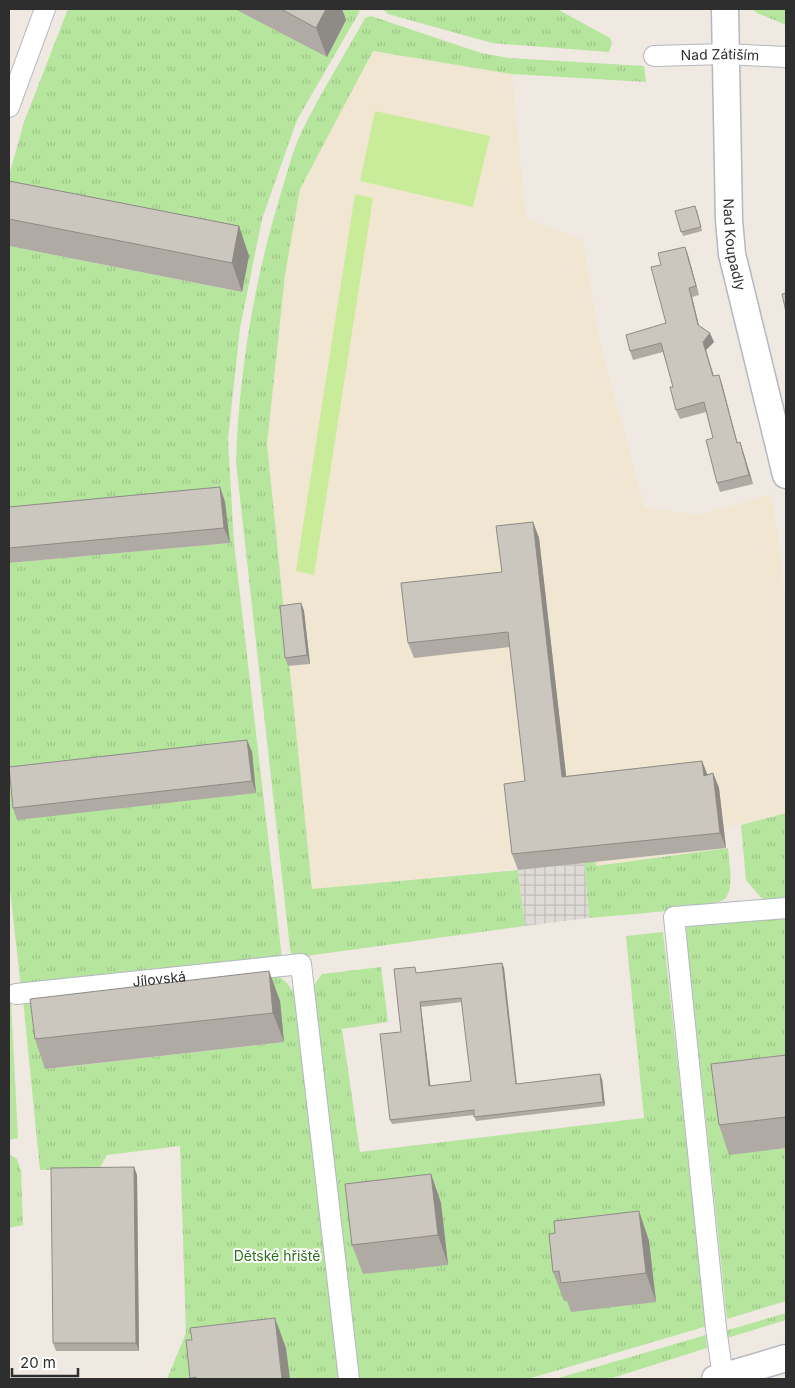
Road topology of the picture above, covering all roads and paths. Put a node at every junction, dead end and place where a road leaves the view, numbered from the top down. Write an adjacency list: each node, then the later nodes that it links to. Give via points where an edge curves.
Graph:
1 (45, 9): 6 (street)
2 (725, 9): 3 (street, Nad Koupadly)
3 (726, 54): 4 (street, Nad Zátiším); 5 (street, Nad Zátiším); 7 (street, Nad Koupadly, via 732,254)
4 (654, 56)
5 (786, 58)
6 (9, 107)
7 (786, 474)
8 (786, 908): 11 (street, via 674,916)
9 (16, 994): 12 (street, Jílovská, via 301,964)
10 (786, 1358): 11 (street)
11 (719, 1378)
12 (349, 1379)

